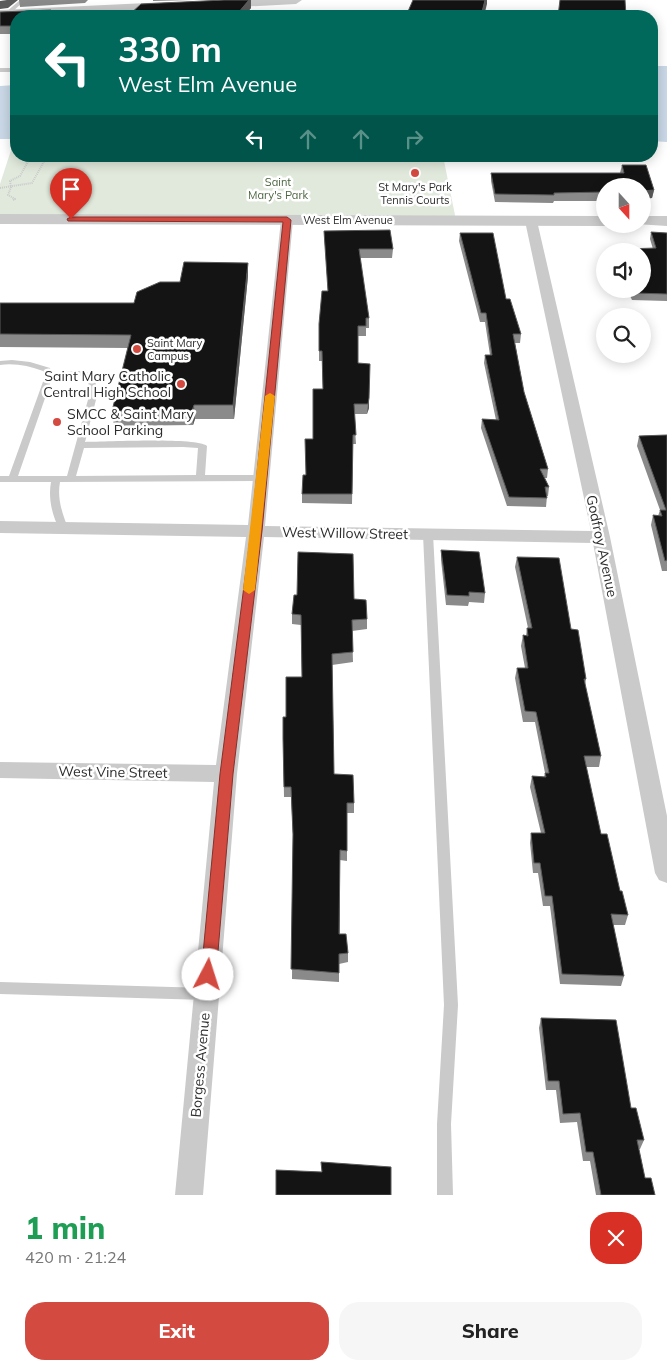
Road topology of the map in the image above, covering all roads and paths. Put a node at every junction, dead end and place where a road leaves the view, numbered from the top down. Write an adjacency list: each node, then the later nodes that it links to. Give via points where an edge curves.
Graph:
1 (23, 0): 7 (lane)
2 (296, 0): 4 (street)
3 (135, 4): 5 (street); 6 (street)
4 (206, 4)
5 (178, 6)
6 (56, 10)
7 (4, 14)
8 (28, 162): 10 (path)
9 (44, 162): 10 (path, via 32,183)
10 (10, 185): 11 (path)
11 (0, 188)
12 (0, 219): 13 (street, West Elm Avenue)
13 (287, 220): 14 (street, West Elm Avenue); 22 (street, Borgess Avenue)
14 (531, 221): 15 (street, West Elm Avenue); 31 (street, Godfroy Avenue)
15 (596, 221)
16 (651, 221): 17 (street)
17 (667, 221)
18 (0, 364): 19 (lane, via 11,361 27,363 47,370)
19 (47, 376): 20 (lane, via 79,373 92,376 93,396); 24 (lane)
20 (80, 445): 21 (lane, via 203,446); 26 (lane)
21 (200, 478): 22 (lane); 26 (lane)
22 (262, 478): 29 (street, Borgess Avenue)
23 (0, 479): 24 (lane)
24 (13, 479): 25 (lane)
25 (56, 479): 26 (lane); 28 (lane, via 53,491 55,506)
26 (71, 479)
27 (0, 527): 28 (street, West Willow Street)
28 (63, 528): 29 (street, West Willow Street)
29 (256, 531): 30 (street, West Willow Street); 33 (street, Borgess Avenue)
30 (428, 534): 31 (street, West Willow Street); 38 (lane, via 452,1005 444,1124)
31 (601, 537): 34 (street, Godfroy Avenue)
32 (0, 770): 33 (street, West Vine Street)
33 (226, 774): 36 (street, Borgess Avenue)
34 (667, 873)
35 (0, 988): 36 (lane)
36 (207, 994): 37 (street, Borgess Avenue)
37 (189, 1195)
38 (445, 1195)

